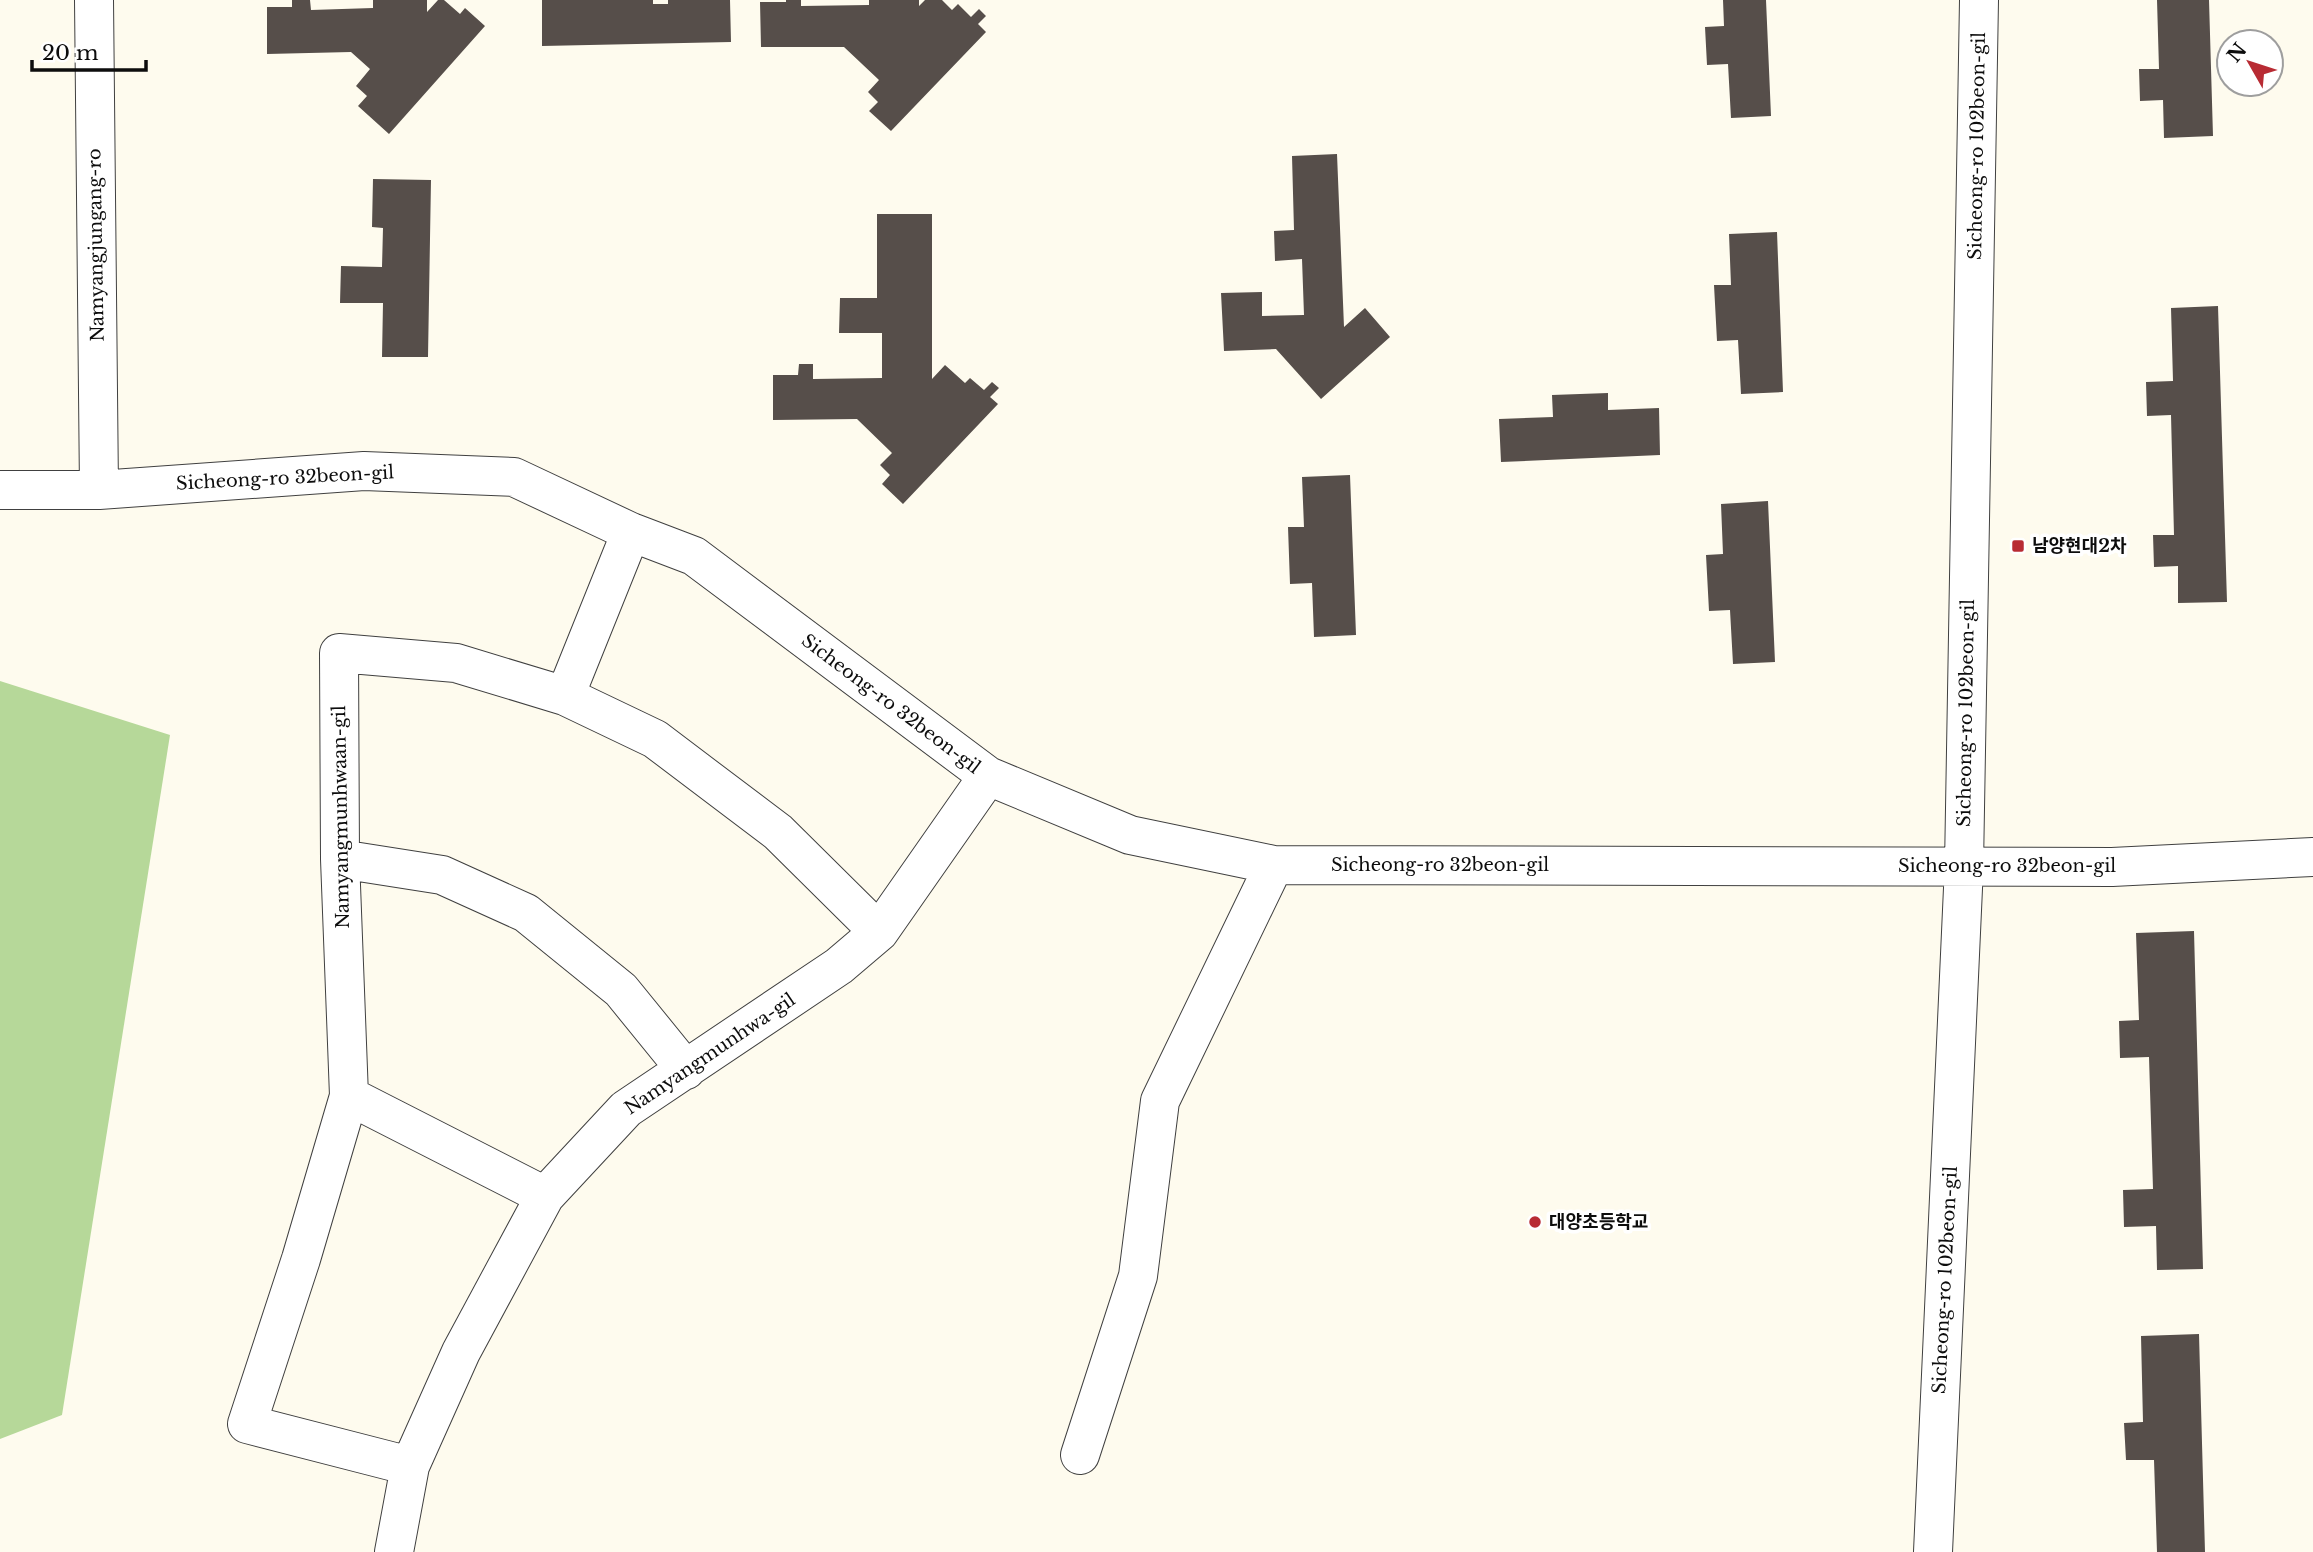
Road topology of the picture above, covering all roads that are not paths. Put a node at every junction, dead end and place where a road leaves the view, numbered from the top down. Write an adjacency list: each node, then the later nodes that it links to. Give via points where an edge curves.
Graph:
1 (94, 0): 3 (street, Namyangjungang-ro)
2 (1979, 0): 11 (street, Sicheong-ro 102beon-gil)
3 (99, 489): 4 (street, Sicheong-ro 32beon-gil); 5 (street, Sicheong-ro 32beon-gil, via 364,471 514,477)
4 (0, 490)
5 (631, 532): 6 (street); 7 (street, Sicheong-ro 32beon-gil, via 694,556)
6 (565, 696): 9 (street, Namyangmunhwaan-gil, via 456,663 339,653); 12 (street, Namyangmunhwaan-gil, via 655,739 778,832)
7 (988, 776): 10 (street, Sicheong-ro 32beon-gil, via 1130,835); 12 (street, Namyangmunhwa-gil)
8 (2313, 857): 11 (street, Sicheong-ro 32beon-gil, via 2112,867)
9 (340, 859): 13 (street, via 442,875 526,913 621,990); 14 (street, Namyangmunhwaan-gil)
10 (1273, 865): 11 (street, Sicheong-ro 32beon-gil); 16 (street, via 1160,1101 1138,1276)
11 (1964, 866): 19 (street, Sicheong-ro 102beon-gil)
12 (879, 932): 13 (street, Namyangmunhwa-gil, via 839,967)
13 (686, 1070): 15 (street, Namyangmunhwa-gil, via 626,1110)
14 (349, 1096): 15 (street); 17 (street, Namyangmunhwaan-gil, via 247,1424)
15 (545, 1196): 17 (street, Namyangmunhwa-gil, via 461,1352)
16 (1080, 1455)
17 (410, 1466): 18 (street, Namyangmunhwa-gil)
18 (394, 1552)
19 (1933, 1552)

